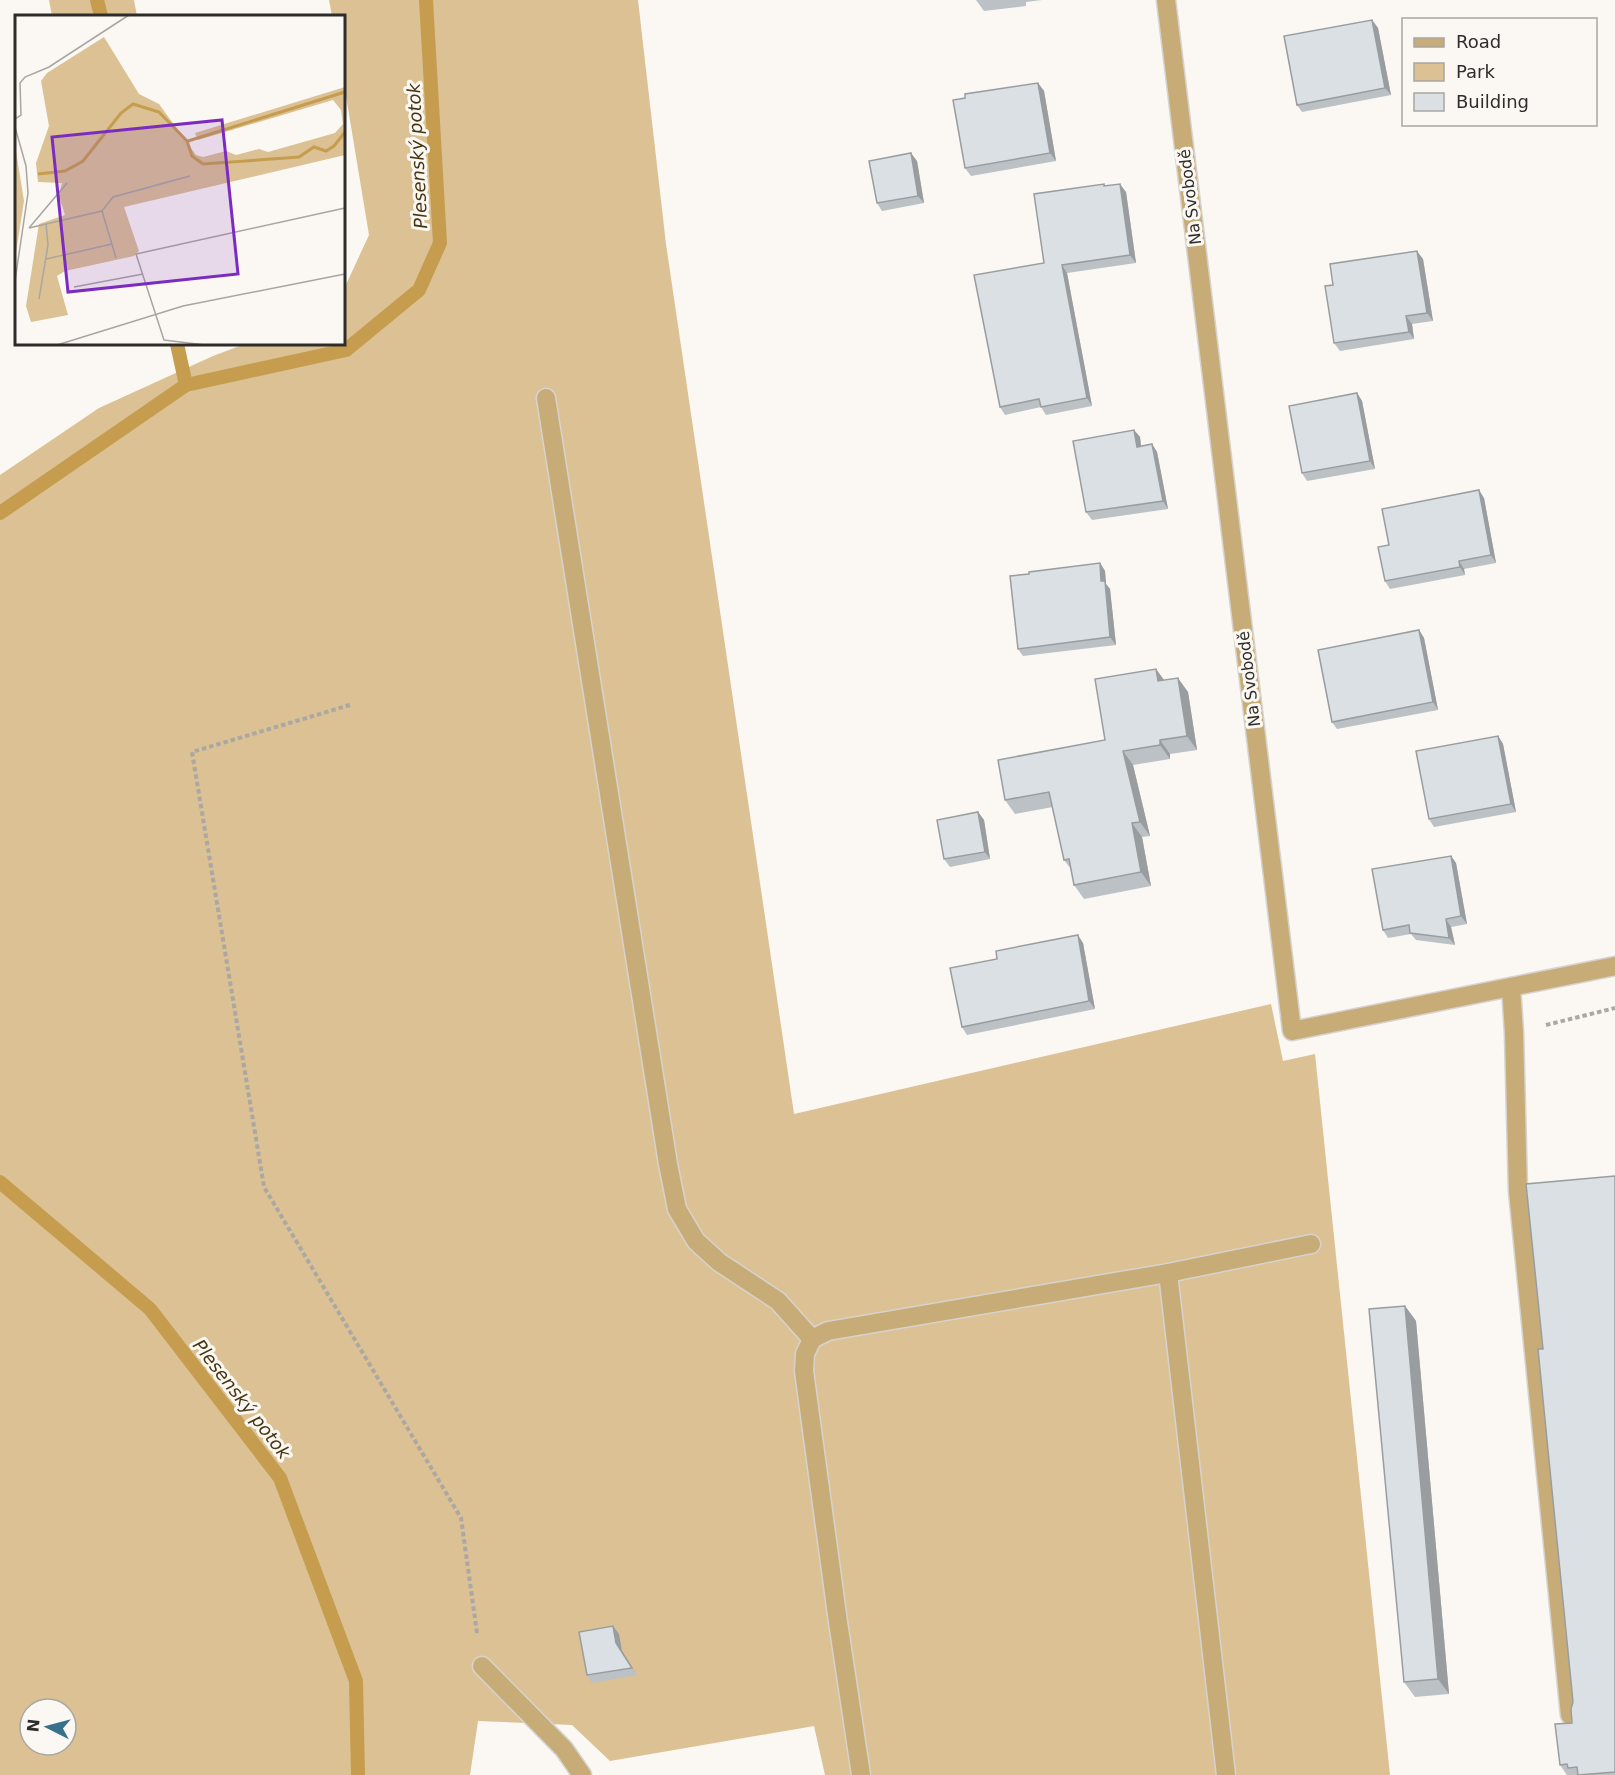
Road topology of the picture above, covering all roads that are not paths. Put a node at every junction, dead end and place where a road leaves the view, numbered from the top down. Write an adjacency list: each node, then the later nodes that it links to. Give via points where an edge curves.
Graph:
1 (1166, 0): 4 (street, Na Svobodě, via 1292,1031)
2 (546, 398): 7 (street, via 677,1209 696,1241 719,1262 778,1301)
3 (1615, 966): 4 (street, Na Svobodě)
4 (1511, 987): 9 (street, via 1518,1191)
5 (1311, 1244): 6 (street)
6 (1168, 1273): 7 (street, via 828,1331); 12 (street)
7 (812, 1339): 11 (street, via 805,1354 804,1371)
8 (482, 1666): 10 (street, via 564,1749)
9 (1570, 1715)
10 (582, 1775)
11 (861, 1775)
12 (1226, 1775)

